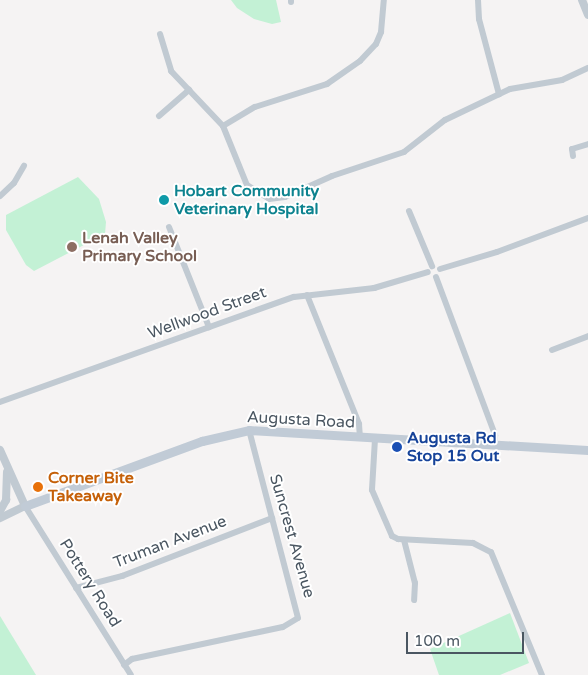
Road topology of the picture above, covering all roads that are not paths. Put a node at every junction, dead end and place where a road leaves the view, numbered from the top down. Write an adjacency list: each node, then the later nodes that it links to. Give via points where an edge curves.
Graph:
1 (384, 0): 10 (street, via 381,32 376,44 360,61 327,84 255,107)
2 (478, 0): 8 (street, via 479,19)
3 (582, 0): 4 (street)
4 (588, 15)
5 (160, 34): 7 (street, via 171,71)
6 (588, 68): 8 (street, via 562,80 519,86)
7 (189, 90): 9 (street); 10 (street)
8 (499, 94): 10 (street, via 445,120 404,152 277,199 260,196 247,185)
9 (159, 116)
10 (223, 126)
11 (588, 144): 12 (street, via 572,149)
12 (573, 156)
13 (24, 166): 14 (street, via 14,183)
14 (0, 196)
15 (409, 211): 18 (street)
16 (588, 218): 19 (street)
17 (169, 227): 23 (street)
18 (432, 266): 19 (street); 20 (street)
19 (440, 269): 21 (street)
20 (428, 272): 21 (street); 22 (street, Wellwood Street, via 374,288)
21 (436, 277): 30 (street, via 495,435)
22 (307, 295): 23 (street, Wellwood Street); 28 (street, via 359,424)
23 (209, 327): 26 (street, Wellwood Street)
24 (588, 336): 25 (street)
25 (552, 350)
26 (0, 402)
27 (250, 430): 28 (main road, Augusta Road); 34 (main road, Augusta Road, via 202,441); 37 (street, Suncrest Avenue)
28 (360, 438): 29 (main road, Augusta Road)
29 (375, 440): 30 (main road, Augusta Road); 38 (street, via 372,490 390,533)
30 (495, 445): 32 (main road, Augusta Road)
31 (0, 450): 33 (street)
32 (588, 450)
33 (7, 468): 34 (street); 35 (street, via 6,500)
34 (25, 506): 36 (street); 39 (street, Pottery Road)
35 (0, 511)
36 (0, 518)
37 (272, 518): 39 (street, Truman Avenue, via 122,576); 41 (street, Suncrest Avenue, via 298,609 295,623 132,659)
38 (404, 540): 40 (street, via 415,583); 43 (street, via 473,543 491,552)
39 (76, 588): 41 (street, Pottery Road)
40 (414, 600)
41 (124, 665): 42 (street, Pottery Road)
42 (131, 675)
43 (542, 675)

